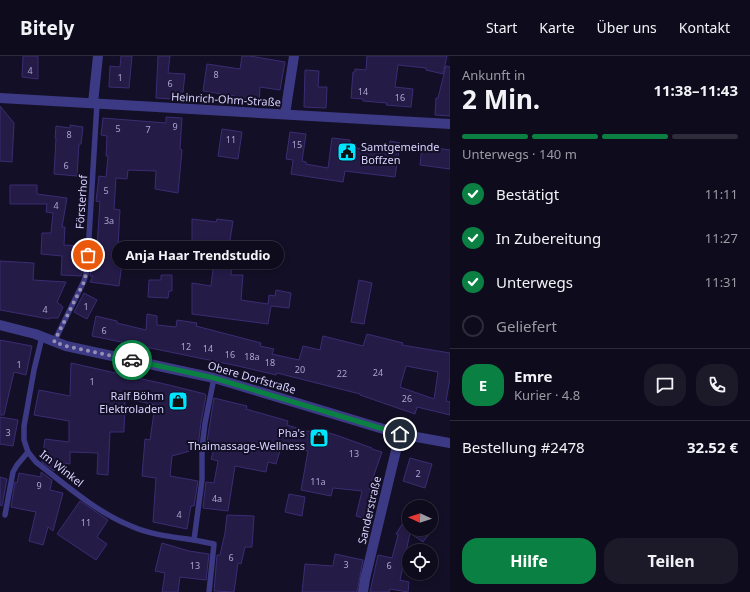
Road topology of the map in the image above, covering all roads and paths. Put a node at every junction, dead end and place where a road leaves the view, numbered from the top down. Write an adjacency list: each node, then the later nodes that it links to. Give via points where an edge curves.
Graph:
1 (98, 56): 4 (street)
2 (294, 56): 5 (street)
3 (0, 98): 4 (street, Heinrich-Ohm-Straße)
4 (95, 103): 5 (street, Heinrich-Ohm-Straße); 9 (lane, Försterhof, via 87,270 84,282)
5 (285, 114): 6 (street, Heinrich-Ohm-Straße)
6 (450, 124)
7 (0, 325): 8 (street, Obere Dorfstraße)
8 (42, 337): 9 (street, Obere Dorfstraße); 13 (lane, Im Winkel, via 24,426 24,440)
9 (54, 342): 10 (street, Obere Dorfstraße)
10 (214, 378): 11 (street, Obere Dorfstraße); 15 (lane, via 205,423 202,480)
11 (400, 434): 12 (street, Obere Dorfstraße); 17 (street, Sanderstraße)
12 (450, 443)
13 (28, 452): 14 (lane, via 14,472); 15 (lane, Im Winkel, via 36,462 105,513 131,527 155,534)
14 (5, 515)
15 (194, 540): 16 (lane, Im Winkel, via 214,544)
16 (209, 592)
17 (364, 592)

